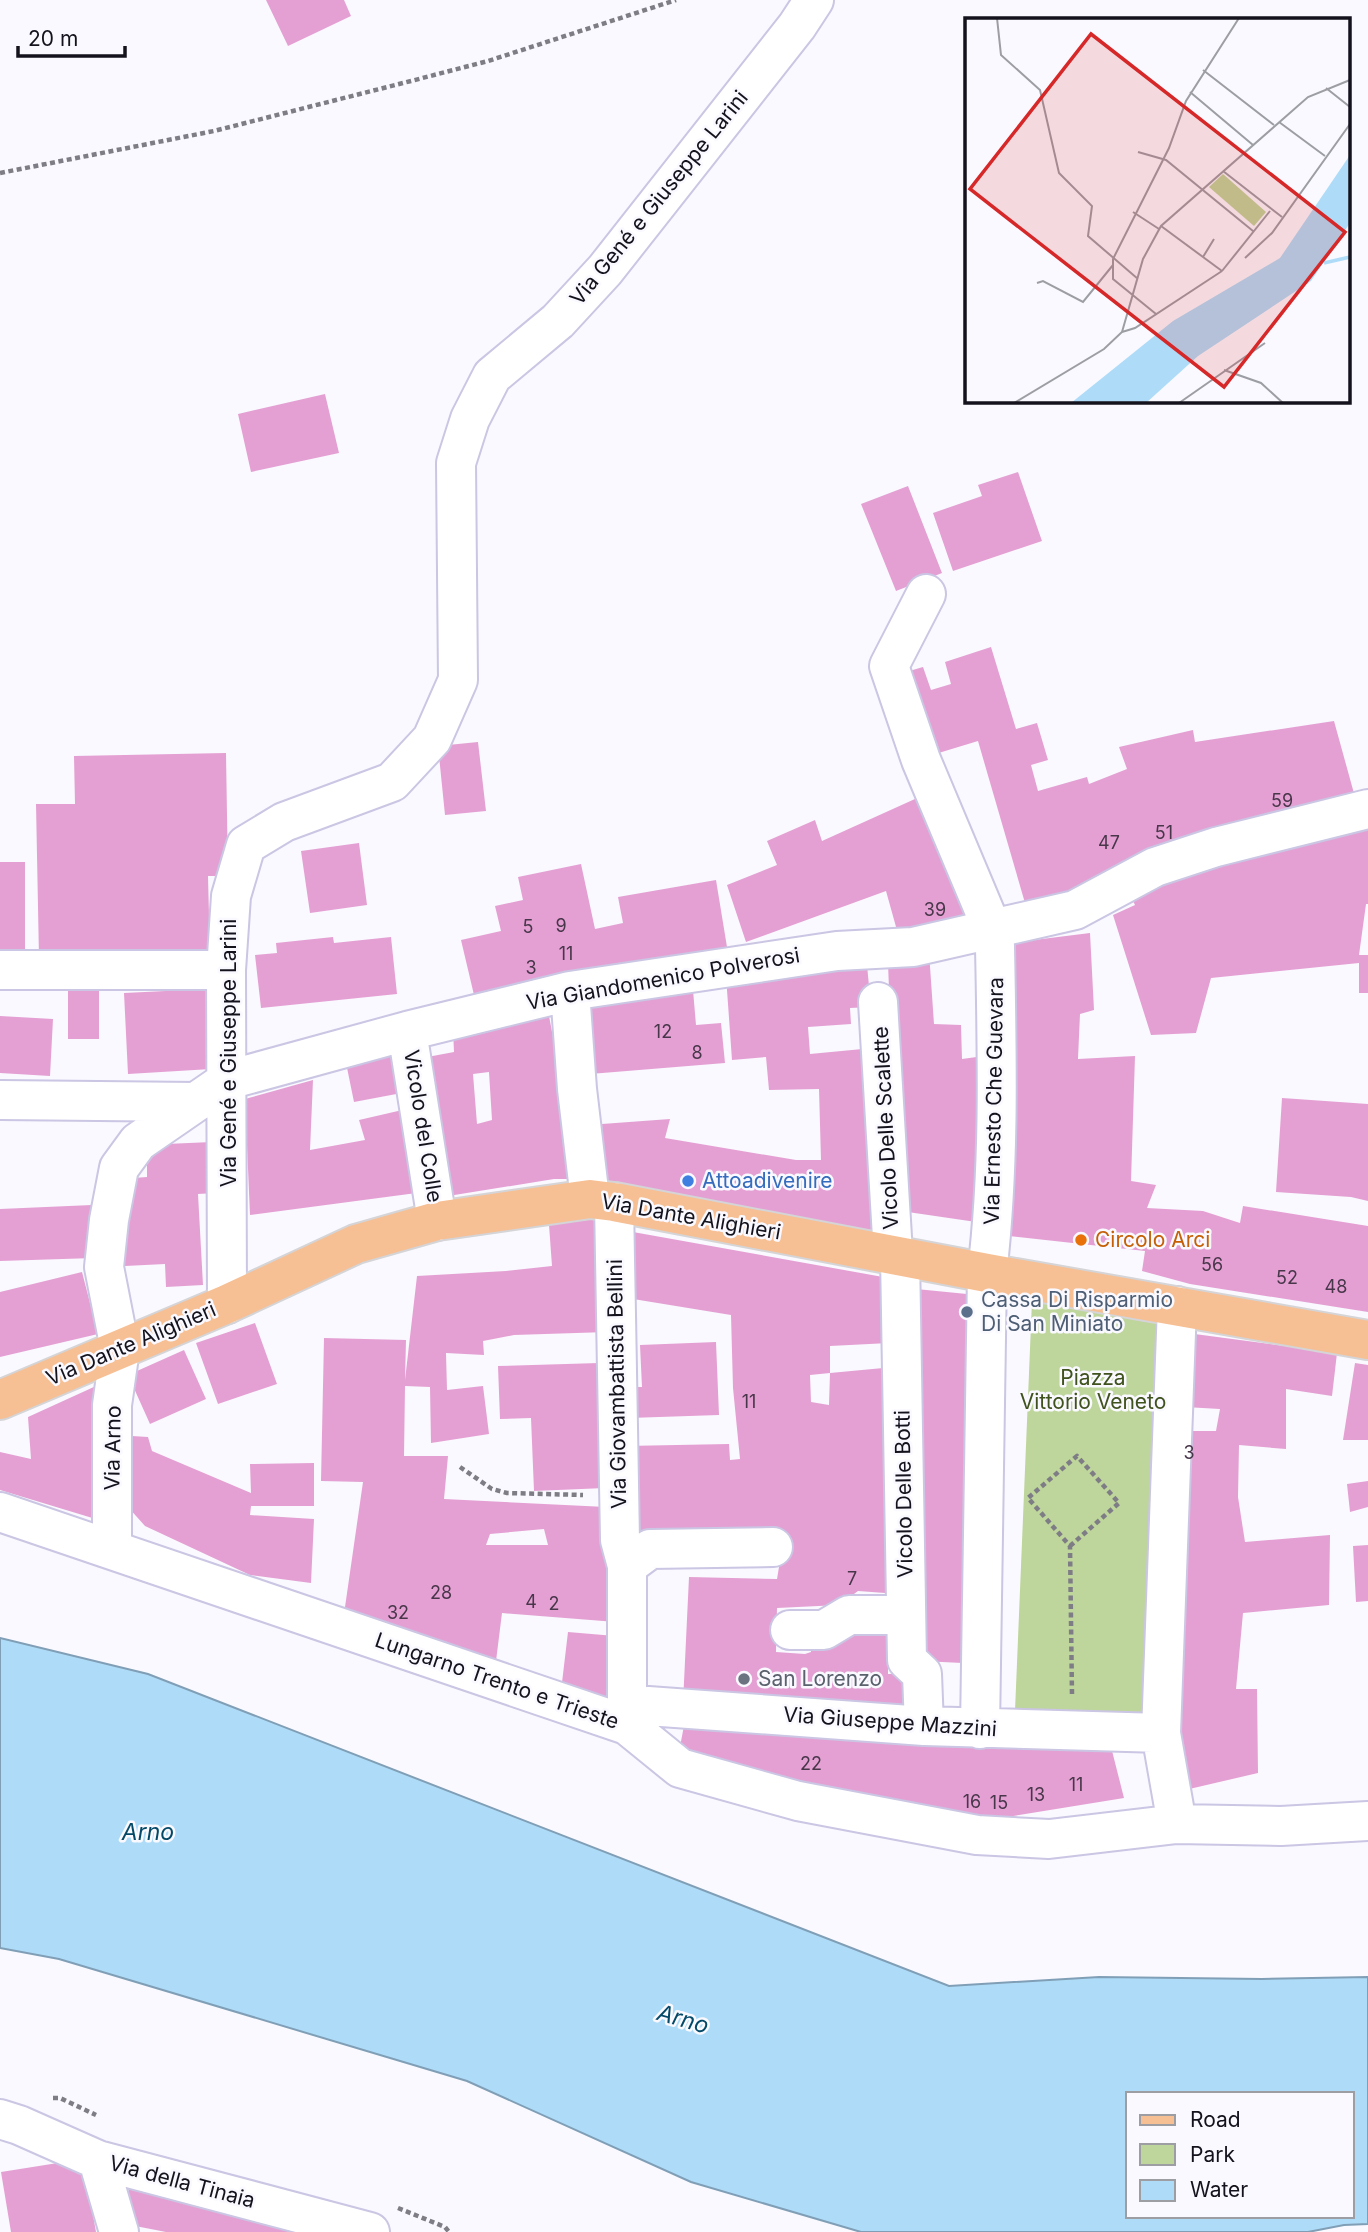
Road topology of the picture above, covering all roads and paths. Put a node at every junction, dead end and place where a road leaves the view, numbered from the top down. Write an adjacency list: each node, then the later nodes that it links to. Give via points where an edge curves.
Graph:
1 (676, 0): 3 (path, via 411,81 214,131)
2 (814, 0): 8 (street, Via Gené e Giuseppe Larini, via 605,270 558,321 492,376 470,419 456,463 458,680 432,738 392,782 284,822 246,845 230,896)
3 (0, 173)
4 (926, 594): 6 (street, Via Ernesto Che Guevara, via 889,666 921,760)
5 (1368, 809): 6 (street, Via Giandomenico Polverosi, via 1216,847 1155,867 1074,910)
6 (992, 929): 9 (street, Via Giandomenico Polverosi, via 914,947 837,951); 18 (street, Via Ernesto Che Guevara, via 998,1059)
7 (0, 970): 8 (street)
8 (226, 971): 12 (street, Via Gené e Giuseppe Larini)
9 (570, 990): 11 (street, Via Giandomenico Polverosi); 15 (street, Via Giovambattista Bellini, via 577,1089)
10 (878, 1002): 17 (street, Vicolo Delle Scalette)
11 (407, 1031): 12 (street, Via Giandomenico Polverosi); 16 (street, Vicolo del Colle)
12 (228, 1080): 14 (street, Via Giandomenico Polverosi); 19 (street, Via Gené e Giuseppe Larini)
13 (0, 1100): 14 (street)
14 (196, 1102): 22 (street, Via Giandomenico Polverosi, via 138,1142 119,1168 104,1267)
15 (602, 1201): 16 (main road, Via Dante Alighieri); 17 (main road, Via Dante Alighieri); 25 (street, Via Giovambattista Bellini)
16 (437, 1221): 19 (main road, Via Dante Alighieri, via 356,1244)
17 (896, 1255): 18 (main road, Via Dante Alighieri); 31 (street, Vicolo Delle Botti)
18 (988, 1273): 20 (main road, Via Dante Alighieri); 35 (street)
19 (227, 1304): 22 (main road, Via Dante Alighieri)
20 (1177, 1306): 21 (main road, Via Dante Alighieri); 37 (street)
21 (1368, 1340)
22 (120, 1349): 23 (main road, Via Dante Alighieri); 29 (street, Via Arno, via 112,1405)
23 (0, 1400)
24 (460, 1466): 25 (path, via 492,1489 507,1493)
25 (619, 1496): 30 (street, Via Giovambattista Bellini)
26 (0, 1512): 29 (street, Lungarno Trento e Trieste)
27 (1070, 1546): 27 (path, via 1028,1499 1077,1456 1119,1503); 36 (path)
28 (772, 1547): 30 (street, via 650,1549)
29 (112, 1548): 33 (street, Lungarno Trento e Trieste)
30 (626, 1566): 33 (street, Via Giovambattista Bellini)
31 (906, 1615): 32 (street, via 849,1615 824,1630); 34 (street, Vicolo Delle Botti, via 907,1660 922,1674)
32 (790, 1630)
33 (627, 1724): 34 (street, Via Giuseppe Mazzini, via 648,1706); 39 (street, Lungarno Trento e Trieste, via 680,1768 798,1801 977,1835 1049,1839)
34 (924, 1726): 35 (street, Via Giuseppe Mazzini)
35 (980, 1729): 36 (street, Via Giuseppe Mazzini)
36 (1072, 1731): 37 (street, Via Giuseppe Mazzini)
37 (1160, 1732): 39 (street)
38 (1368, 1821): 39 (street, Lungarno Trento e Trieste, via 1281,1826)
39 (1177, 1824)
40 (0, 2119): 41 (street, Via della Tinaia)
41 (98, 2160): 42 (street); 43 (street, Via della Tinaia)
42 (119, 2232)
43 (370, 2232)

